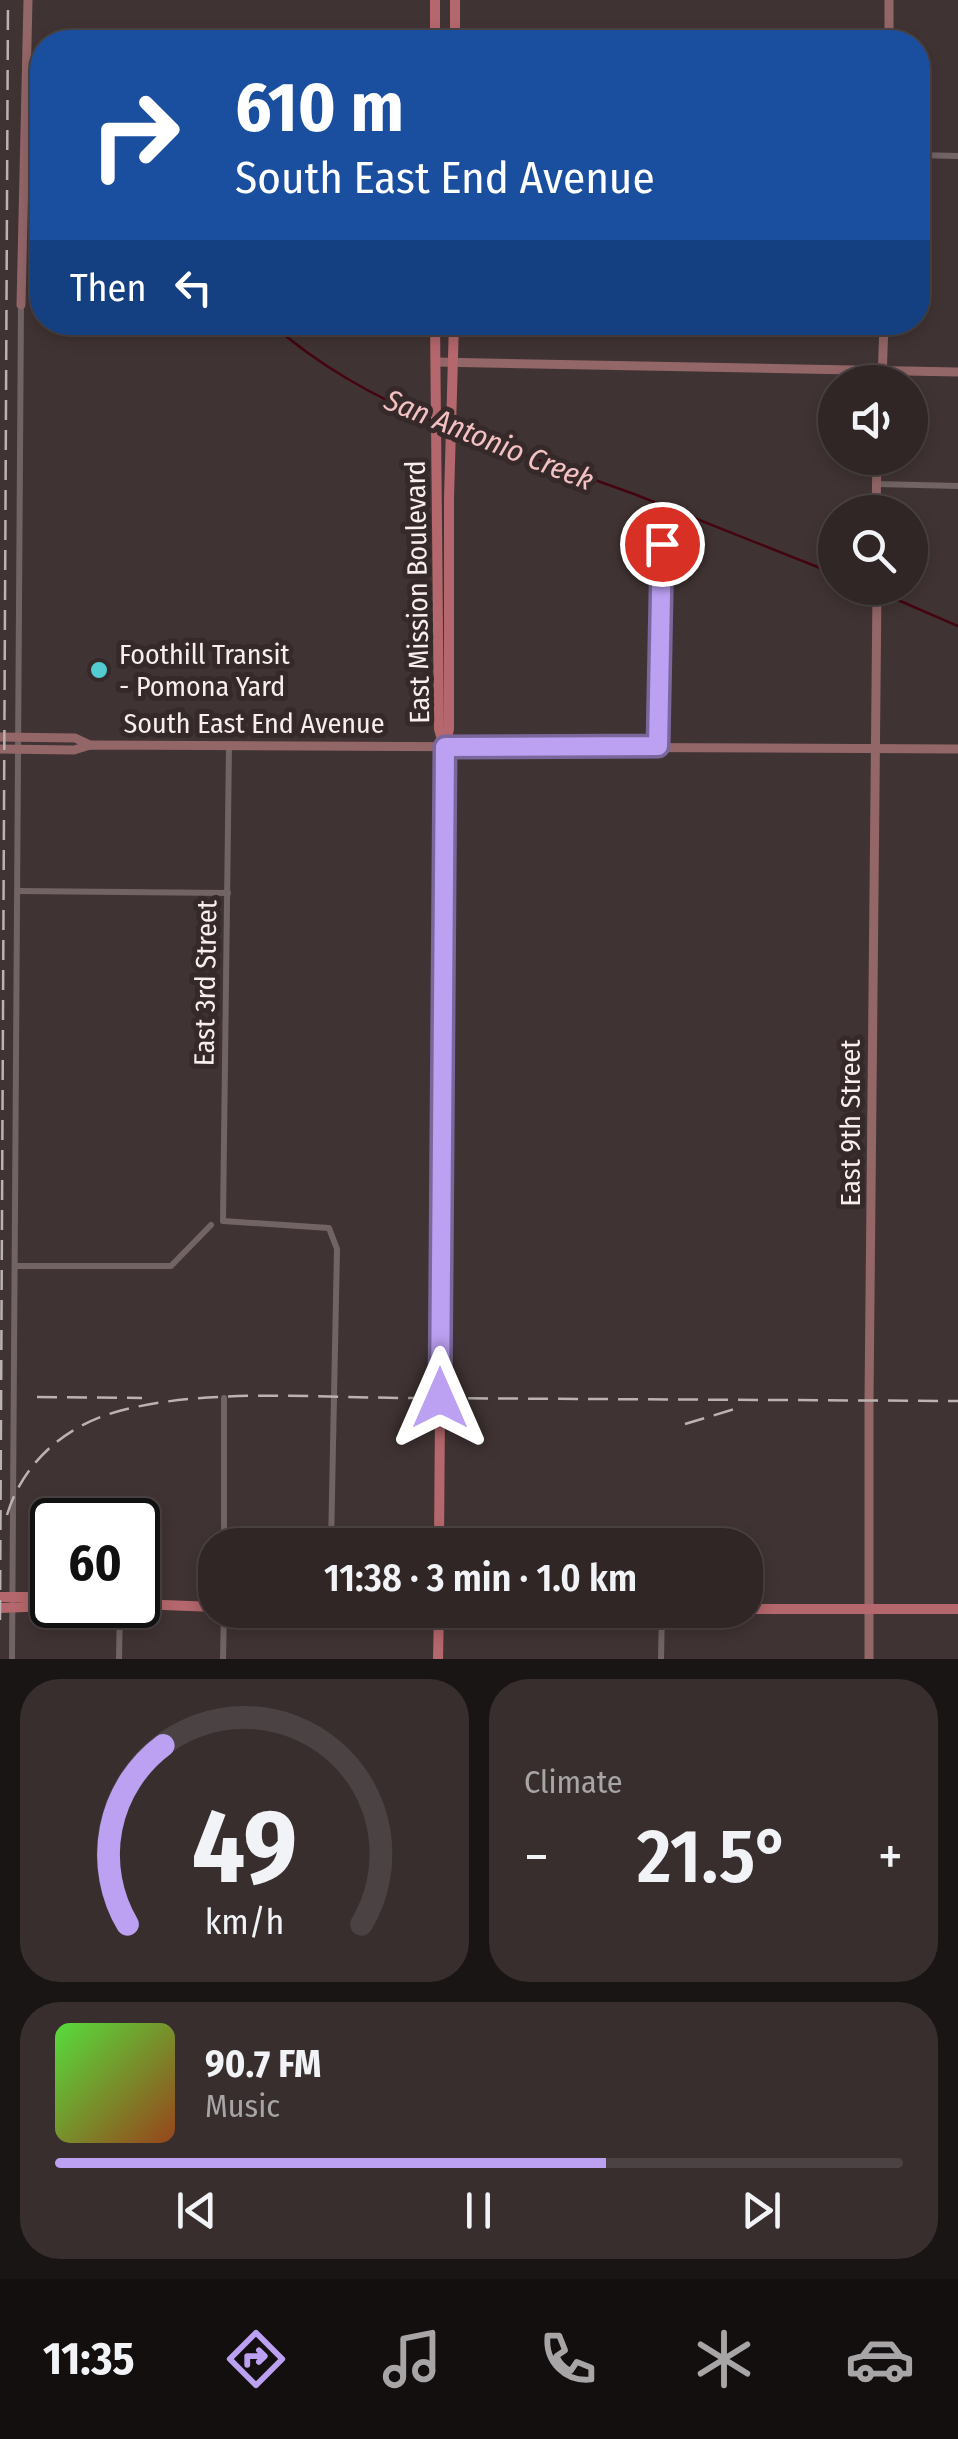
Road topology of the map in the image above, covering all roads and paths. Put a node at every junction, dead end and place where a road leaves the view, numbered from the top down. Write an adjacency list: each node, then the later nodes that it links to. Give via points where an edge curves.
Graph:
1 (28, 0): 8 (street)
2 (435, 0): 5 (main road)
3 (456, 0): 6 (main road)
4 (888, 0): 7 (street)
5 (434, 30)
6 (455, 30)
7 (889, 30)
8 (26, 130): 9 (street); 12 (street)
9 (30, 130)
10 (930, 155): 11 (street)
11 (958, 156)
12 (21, 305): 36 (street)
13 (436, 335): 16 (main road, East Mission Boulevard)
14 (454, 335): 17 (main road, East Mission Boulevard)
15 (883, 335): 18 (street)
16 (436, 362): 17 (street); 32 (main road, East Mission Boulevard, via 439,729)
17 (454, 362): 19 (street); 32 (main road, East Mission Boulevard)
18 (882, 365)
19 (818, 369)
20 (928, 371): 21 (street)
21 (958, 372)
22 (876, 475): 23 (street)
23 (876, 484): 24 (street); 25 (street)
24 (958, 486)
25 (876, 495)
26 (662, 544): 31 (street)
27 (877, 605): 33 (street, East 9th Street)
28 (0, 737): 29 (street)
29 (90, 744): 30 (street, South East End Avenue); 34 (street, via 74,750)
30 (229, 745): 32 (street, South East End Avenue); 37 (street, East 3rd Street)
31 (658, 746): 32 (street, South East End Avenue); 33 (street, South East End Avenue)
32 (445, 747): 43 (main road, East Mission Boulevard)
33 (875, 748): 35 (street, South East End Avenue); 51 (street, East 9th Street)
34 (0, 749)
35 (958, 749)
36 (19, 892): 37 (street); 39 (street)
37 (228, 893): 42 (street, East 3rd Street, via 223,1221 329,1228 337,1248)
38 (211, 1225): 39 (street, via 171,1266)
39 (15, 1266): 57 (street)
40 (224, 1398): 41 (street)
41 (224, 1528)
42 (331, 1528)
43 (439, 1528)
44 (0, 1597): 45 (main road)
45 (30, 1597)
46 (160, 1605): 47 (main road)
47 (198, 1606)
48 (0, 1608): 49 (main road)
49 (30, 1608)
50 (763, 1609): 51 (main road)
51 (870, 1610): 52 (main road); 62 (street, East 9th Street)
52 (958, 1610)
53 (120, 1628): 58 (street)
54 (224, 1628): 59 (street)
55 (439, 1628): 60 (main road)
56 (662, 1628): 61 (street)
57 (12, 1659)
58 (119, 1659)
59 (224, 1659)
60 (438, 1659)
61 (661, 1659)
62 (869, 1659)

